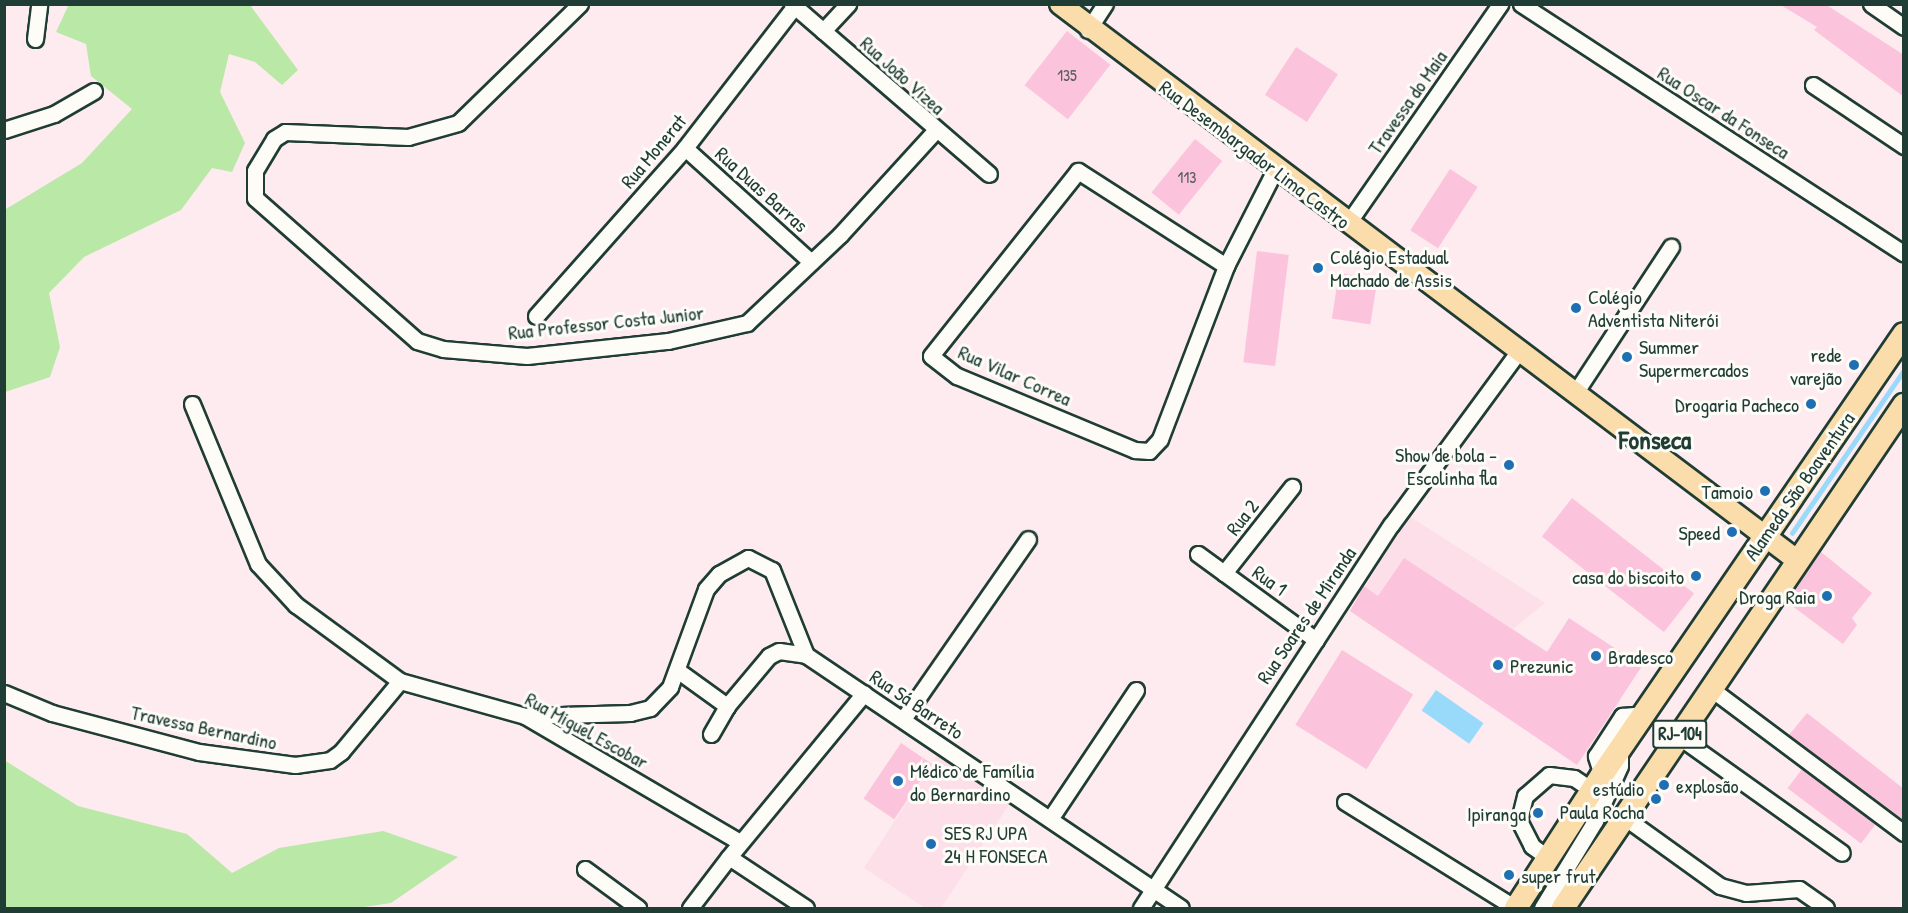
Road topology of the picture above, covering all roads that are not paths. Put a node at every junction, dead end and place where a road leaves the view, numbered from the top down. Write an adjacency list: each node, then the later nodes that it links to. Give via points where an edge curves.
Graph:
1 (39, 4): 13 (street)
2 (580, 4): 25 (street, Rua Professor Costa Junior, via 458,123 408,137 285,132 273,139 255,171 255,198 400,330 442,349 527,356 730,330 747,323)
3 (848, 4): 12 (street)
4 (1060, 4): 11 (main road, Rua Desembargador Lima Castro)
5 (1105, 4): 11 (street)
6 (1500, 4): 22 (street, Travessa do Maia)
7 (1521, 4): 24 (street, Rua Oscar da Fonseca)
8 (1871, 4): 10 (street)
9 (793, 6): 12 (street, Rua João Vizea); 19 (street, Rua Monerat)
10 (1904, 27)
11 (1088, 30): 20 (main road, Rua Desembargador Lima Castro)
12 (823, 32): 17 (street, Rua João Vizea)
13 (35, 39)
14 (1813, 85): 18 (street)
15 (94, 91): 16 (street, via 54,114)
16 (4, 130)
17 (935, 131): 21 (street, Rua João Vizea); 25 (street, Rua Professor Costa Junior)
18 (1904, 146)
19 (685, 148): 25 (street, Rua Duas Barras); 27 (street, Rua Monerat)
20 (1275, 170): 22 (main road, Rua Desembargador Lima Castro); 26 (street, Rua Vilar Correa)
21 (989, 174)
22 (1348, 223): 29 (main road, Rua Desembargador Lima Castro)
23 (1671, 247): 30 (street)
24 (1904, 254)
25 (811, 262)
26 (1226, 266): 26 (street, Rua Vilar Correa, via 1160,439 1149,451 1135,450 957,376 932,356 1078,171)
27 (536, 316)
28 (1904, 334): 34 (highway, Alameda São Boaventura / RJ-104)
29 (1518, 352): 30 (main road, Rua Desembargador Lima Castro); 39 (street, Rua Soares de Miranda, via 1391,525)
30 (1575, 393): 34 (main road, Rua Desembargador Lima Castro)
31 (192, 404): 42 (street, Rua Miguel Escobar, via 258,564 297,605)
32 (1904, 405): 37 (highway, Alameda São Boaventura / RJ-104)
33 (1292, 487): 38 (street, Rua 2)
34 (1765, 536): 37 (main road, Rua Desembargador Lima Castro); 48 (highway, Alameda São Boaventura / RJ-104)
35 (1028, 538): 50 (street)
36 (1198, 554): 38 (street, Rua 1)
37 (1798, 561): 43 (highway, Alameda São Boaventura / RJ-104)
38 (1224, 573): 39 (street, Rua 1)
39 (1316, 640): 64 (street, Rua Soares de Miranda)
40 (806, 655): 41 (street, via 772,570 748,558 719,574 705,588); 46 (street, Rua Sá Barreto); 47 (street, Rua Sá Barreto, via 779,651 769,656)
41 (677, 670): 47 (street); 49 (street, via 662,698 650,708 630,713)
42 (399, 681): 45 (street, Travessa Bernardino, via 341,752 330,760 295,765 199,752 52,713); 49 (street, Rua Miguel Escobar)
43 (1710, 688): 52 (highway, Alameda São Boaventura / RJ-104); 58 (street)
44 (1136, 690): 57 (street)
45 (4, 693)
46 (864, 693): 50 (street, Rua Sá Barreto); 59 (street)
47 (727, 706): 51 (street, Rua Sá Barreto)
48 (1643, 714): 53 (highway, Alameda São Boaventura / RJ-104); 54 (street, via 1623,716 1596,756)
49 (525, 716): 59 (street, Rua Miguel Escobar)
50 (903, 719): 57 (street, Rua Sá Barreto)
51 (711, 734)
52 (1678, 736): 56 (highway, Alameda São Boaventura / RJ-104); 60 (street)
53 (1620, 747): 54 (highway, Alameda São Boaventura / RJ-104); 71 (street, via 1620,766 1605,802)
54 (1597, 782): 62 (highway, Alameda São Boaventura / RJ-104); 62 (street, via 1549,775 1525,796 1519,820 1532,846)
55 (1345, 802): 70 (street)
56 (1624, 817): 72 (highway, Alameda São Boaventura / RJ-104); 73 (street, via 1720,886 1746,893 1798,889)
57 (1050, 819): 64 (street, Rua Sá Barreto)
58 (1904, 833)
59 (740, 842): 61 (street)
60 (1842, 852)
61 (729, 857): 66 (street); 67 (street)
62 (1547, 857): 70 (highway, Alameda São Boaventura / RJ-104)
63 (585, 869): 65 (street)
64 (1153, 889): 68 (street, Rua Soares de Miranda); 69 (street, Rua Sá Barreto)
65 (638, 909)
66 (690, 909)
67 (806, 909)
68 (1141, 909)
69 (1181, 909)
70 (1516, 909)
71 (1542, 909)
72 (1563, 909)
73 (1826, 909)

